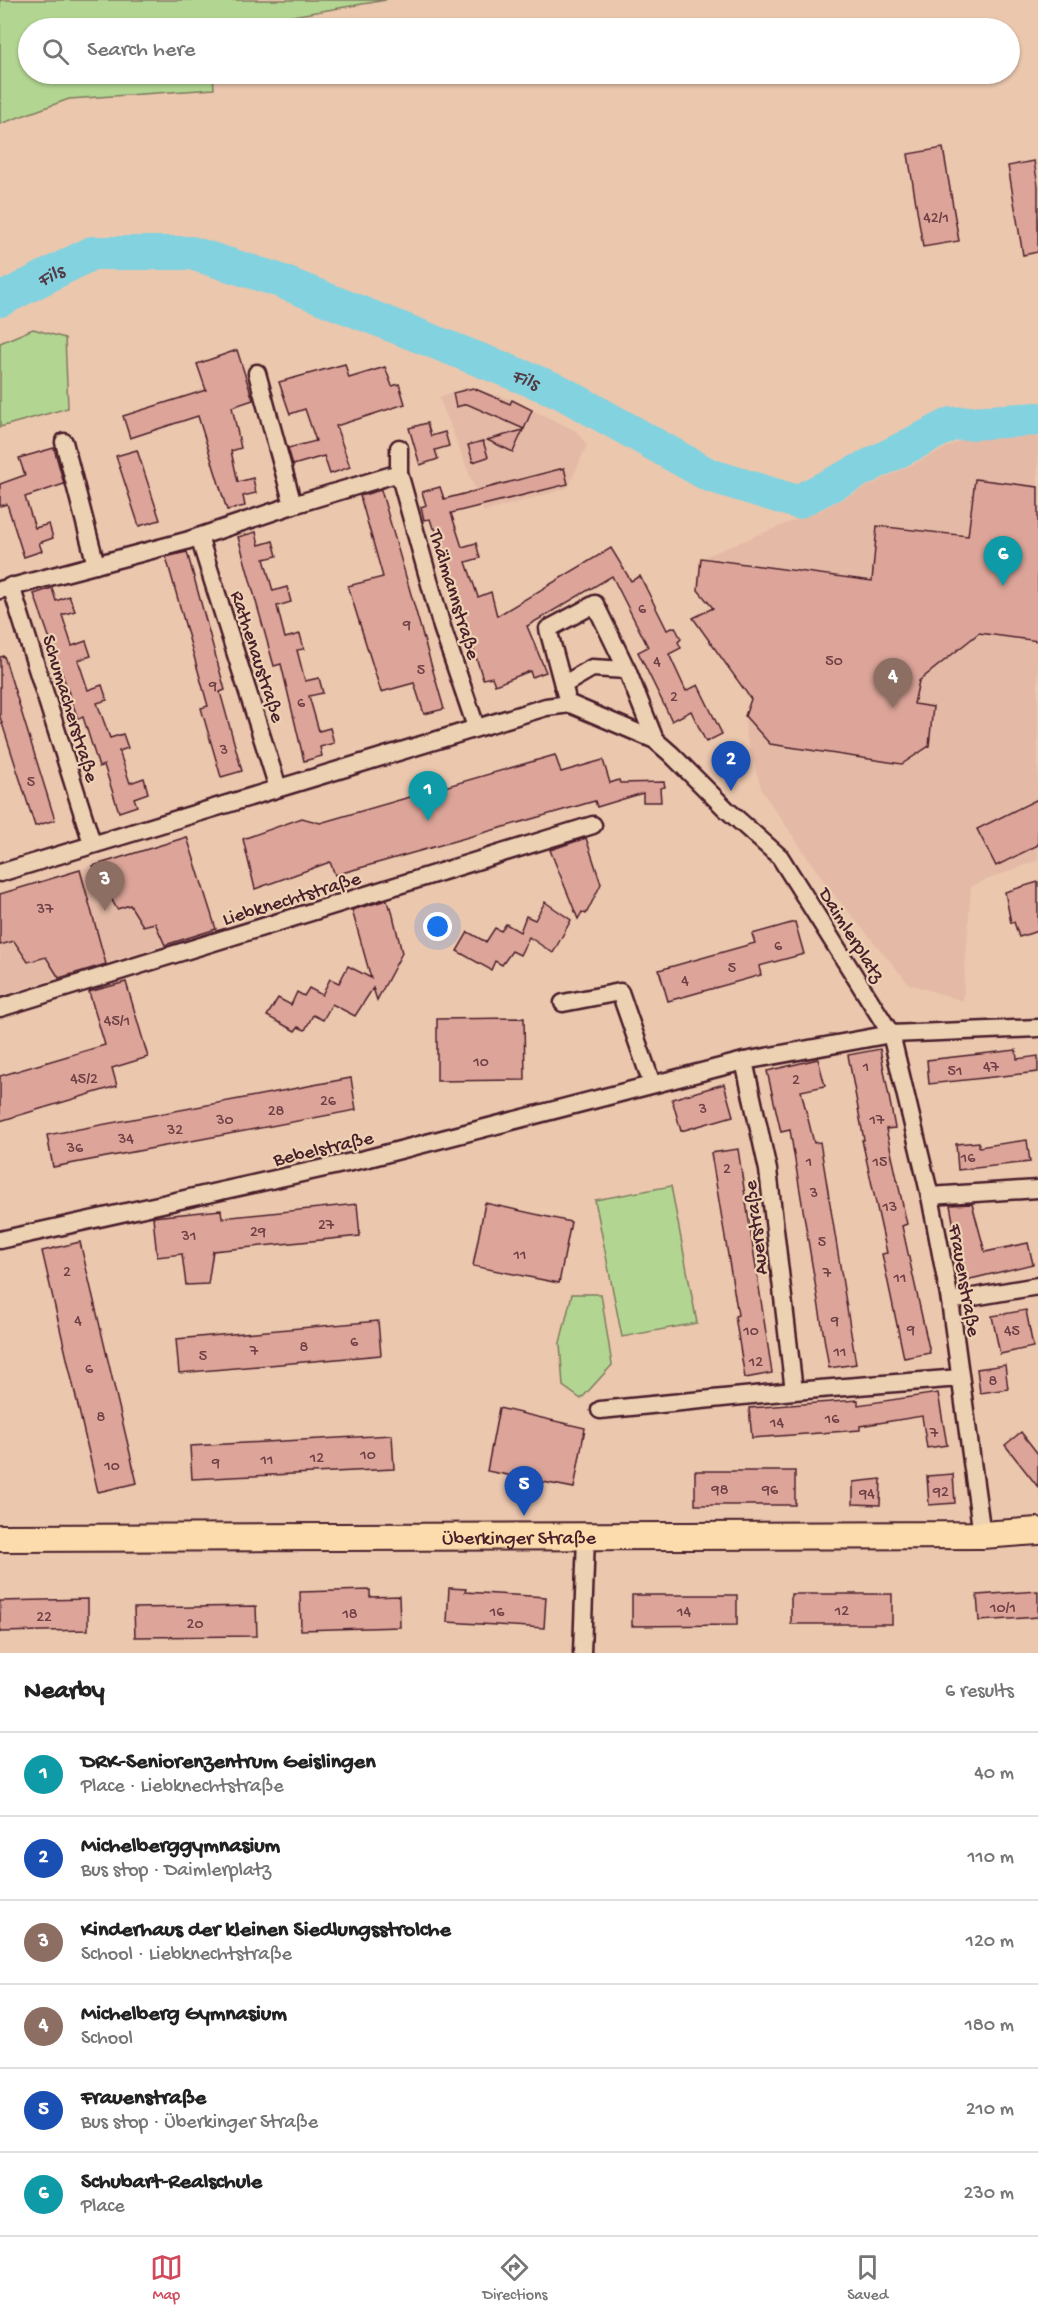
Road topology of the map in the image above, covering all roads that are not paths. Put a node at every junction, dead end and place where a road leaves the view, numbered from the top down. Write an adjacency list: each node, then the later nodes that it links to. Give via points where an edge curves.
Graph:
1 (257, 373): 5 (street)
2 (64, 442): 7 (street)
3 (399, 447): 4 (street, Thälmannstraße)
4 (399, 473): 5 (street); 12 (street, Thälmannstraße, via 442,627)
5 (292, 505): 6 (street)
6 (199, 537): 7 (street, Schumacherstraße); 14 (street, Rathenaustraße)
7 (96, 565): 8 (street, Schumacherstraße)
8 (6, 588): 16 (street, Schumacherstraße)
9 (627, 670): 10 (street, via 592,668); 10 (street, via 595,603 548,629); 13 (street)
10 (562, 685): 11 (street)
11 (570, 705): 12 (street, via 546,707); 13 (street)
12 (476, 727): 14 (street)
13 (655, 740): 21 (street, Daimlerplatz, via 780,858)
14 (278, 788): 16 (street)
15 (593, 825): 19 (street, Liebknechtstraße)
16 (92, 843): 17 (street)
17 (0, 873)
18 (563, 1003): 23 (street, via 620,992)
19 (0, 1008)
20 (1038, 1028): 21 (street)
21 (891, 1034): 22 (street); 25 (street, Frauenstraße)
22 (744, 1061): 23 (street, Bebelstraße); 30 (street, Auerstraße, via 768,1170)
23 (652, 1084): 26 (street, Bebelstraße, via 365,1159)
24 (1038, 1189): 25 (street)
25 (930, 1196): 28 (street, Frauenstraße)
26 (0, 1240)
27 (1038, 1286): 28 (street)
28 (950, 1301): 29 (street, Frauenstraße)
29 (960, 1378): 30 (street); 33 (street, Frauenstraße)
30 (794, 1391): 31 (street)
31 (600, 1410)
32 (1038, 1531): 33 (main road, Überkinger Straße)
33 (982, 1535): 34 (main road, Überkinger Straße)
34 (586, 1536): 35 (main road, Überkinger Straße); 36 (street)
35 (0, 1538)
36 (582, 1653)

